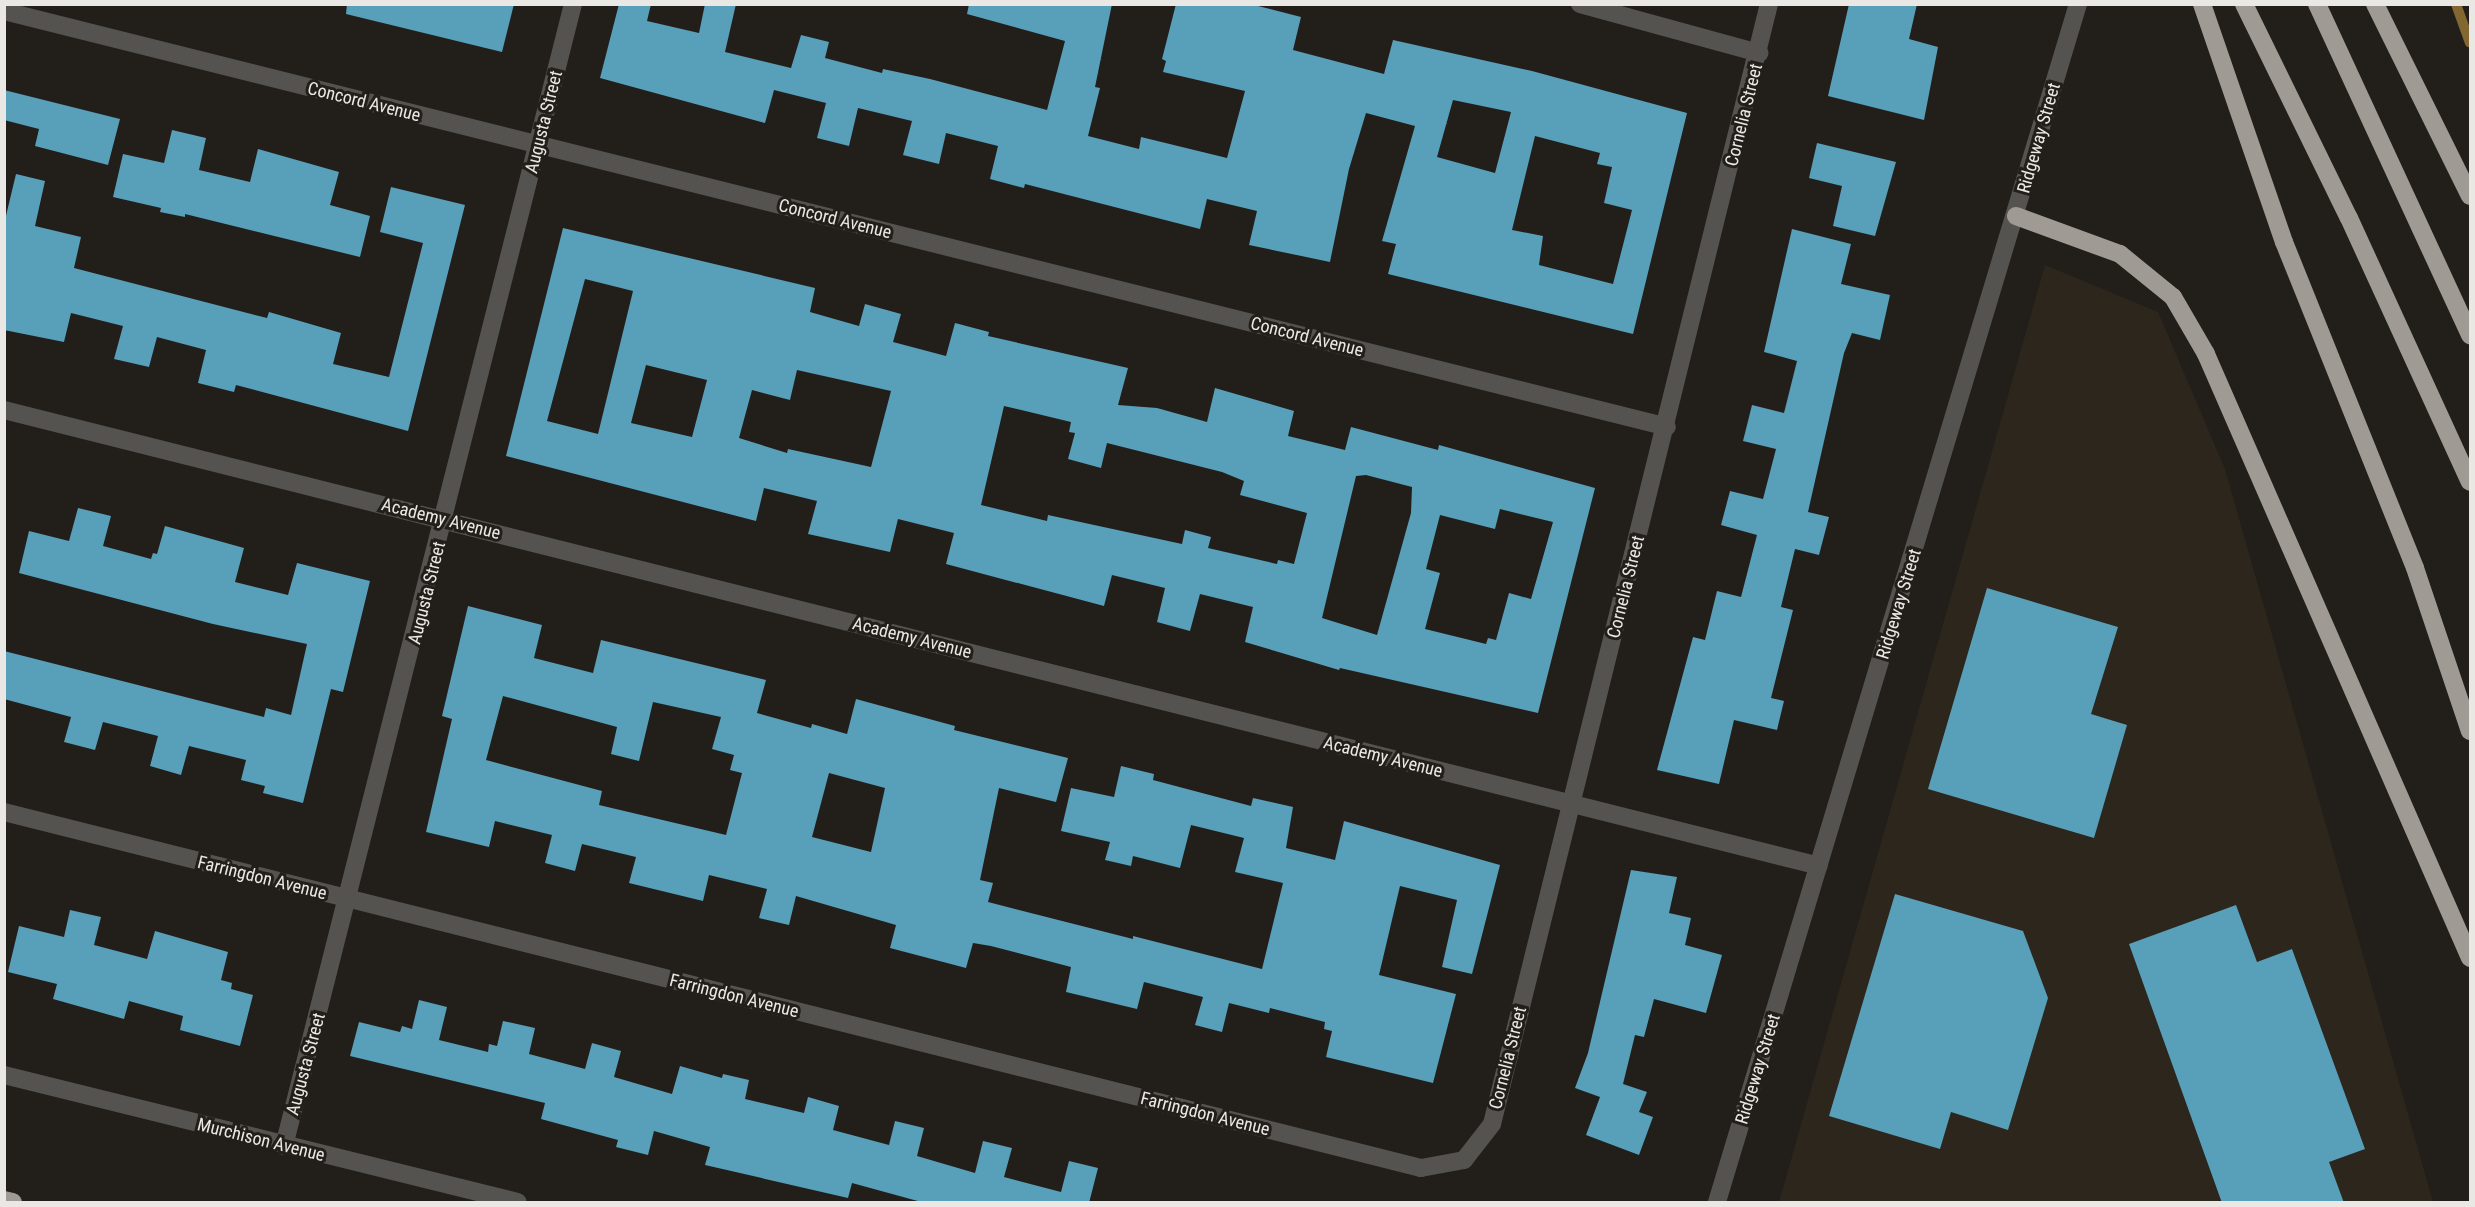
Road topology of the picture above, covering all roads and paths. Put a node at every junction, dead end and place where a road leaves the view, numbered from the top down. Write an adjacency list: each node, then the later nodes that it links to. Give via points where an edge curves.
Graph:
1 (573, 4): 11 (street, Augusta Street)
2 (1580, 4): 10 (street)
3 (1769, 4): 10 (street, Cornelia Street)
4 (2078, 4): 13 (street, Ridgeway Street)
5 (2202, 4): 19 (highway, via 2284,242 2415,568)
6 (2244, 4): 17 (highway, via 2349,218)
7 (2317, 4): 14 (highway)
8 (2374, 4): 12 (highway)
9 (4, 11): 11 (street, Concord Avenue)
10 (1760, 53): 16 (street, Cornelia Street)
11 (538, 145): 16 (street, Concord Avenue); 18 (street, Augusta Street)
12 (2470, 196)
13 (2016, 216): 22 (street, Ridgeway Street); 24 (highway, via 2120,254 2174,297 2206,354)
14 (2470, 335)
15 (4, 410): 18 (street, Academy Avenue)
16 (1667, 427): 20 (street, Cornelia Street)
17 (2470, 482)
18 (445, 520): 20 (street, Academy Avenue); 23 (street, Augusta Street)
19 (2470, 731)
20 (1571, 805): 22 (street, Academy Avenue); 27 (street, Cornelia Street, via 1492,1124)
21 (4, 812): 23 (street, Farringdon Avenue)
22 (1819, 866): 31 (street, Ridgeway Street)
23 (349, 900): 26 (street, Augusta Street); 27 (street, Farringdon Avenue, via 1421,1168)
24 (2470, 958)
25 (4, 1075): 26 (street, Murchison Avenue)
26 (284, 1146): 30 (street, Murchison Avenue)
27 (1464, 1160)
28 (4, 1200): 29 (highway)
29 (13, 1203)
30 (518, 1203)
31 (1717, 1203)

